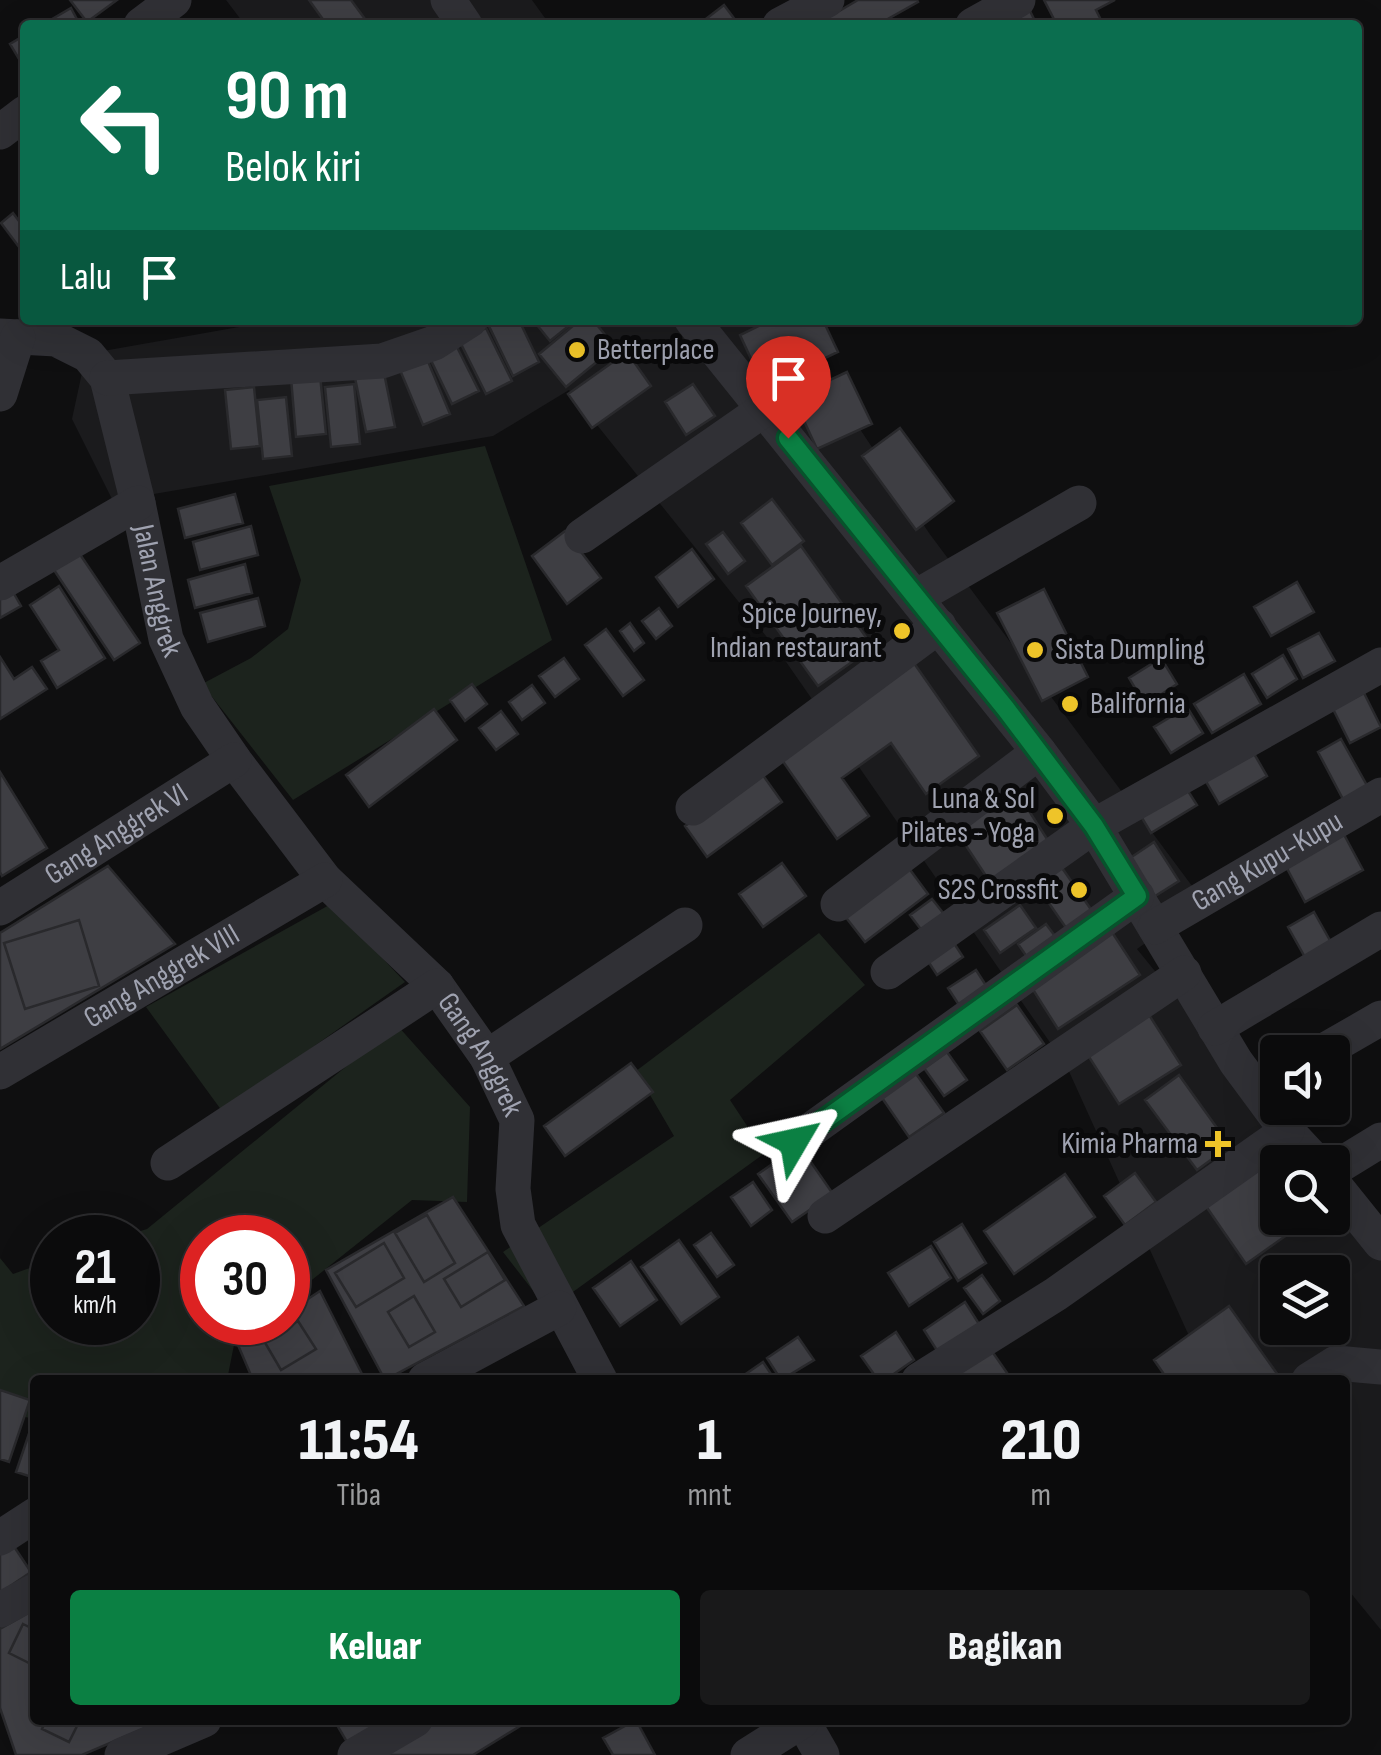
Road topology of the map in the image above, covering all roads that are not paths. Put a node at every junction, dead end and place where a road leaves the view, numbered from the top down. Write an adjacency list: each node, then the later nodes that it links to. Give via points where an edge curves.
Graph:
1 (174, 0): 4 (street)
2 (827, 0): 5 (street)
3 (1018, 0): 6 (street)
4 (148, 20)
5 (789, 20)
6 (981, 20)
7 (20, 117): 8 (street)
8 (0, 132)
9 (462, 325): 13 (street, via 434,343 382,360)
10 (696, 325): 15 (street)
11 (9, 337): 13 (street, via 56,339 88,356); 14 (street)
12 (806, 374): 15 (street)
13 (106, 378): 16 (street, Jalan Anggrek)
14 (0, 394)
15 (766, 408): 18 (street); 20 (street)
16 (138, 503): 19 (street); 24 (street, Jalan Anggrek, via 166,638 197,706)
17 (1079, 503): 20 (street)
18 (582, 536)
19 (0, 583)
20 (916, 597): 21 (street)
21 (940, 626): 23 (street); 26 (street)
22 (1381, 665): 27 (street)
23 (1039, 752): 27 (street); 30 (street)
24 (234, 760): 28 (street, Jalan Anggrek); 31 (street, Gang Anggrek VI)
25 (1381, 795): 33 (street, Gang Kupu-Kupu)
26 (693, 808)
27 (1094, 826): 29 (street); 35 (street)
28 (325, 880): 37 (street, Gang Anggrek); 42 (street, Gang Anggrek VIII)
29 (1137, 896): 33 (street); 47 (street)
30 (838, 904)
31 (0, 908)
32 (684, 925): 41 (street)
33 (1155, 927): 36 (street)
34 (1381, 929): 39 (street)
35 (888, 972)
36 (1184, 974): 39 (street); 52 (street)
37 (437, 986): 41 (street, Gang Anggrek); 50 (street)
38 (1381, 1018): 40 (street)
39 (1215, 1028): 43 (street)
40 (1350, 1036)
41 (487, 1057): 54 (street, Gang Anggrek, via 517,1120 518,1225)
42 (0, 1072)
43 (1260, 1077)
44 (1284, 1125): 45 (street)
45 (1287, 1131): 48 (street); 58 (street, via 1056,1294)
46 (1381, 1140): 49 (street)
47 (794, 1142)
48 (1300, 1145)
49 (1350, 1159)
50 (168, 1164)
51 (1350, 1205): 53 (street)
52 (825, 1216)
53 (1381, 1244)
54 (558, 1308): 56 (street); 57 (street, Gang Anggrek)
55 (1381, 1367): 59 (street, via 1336,1363)
56 (435, 1375)
57 (597, 1375)
58 (927, 1375)
59 (1316, 1375)
60 (30, 1518): 61 (street)
61 (0, 1538)
62 (30, 1594): 63 (street)
63 (0, 1610)
64 (192, 1725): 68 (street)
65 (406, 1725): 69 (street)
66 (794, 1725): 70 (street)
67 (805, 1725): 71 (street)
68 (122, 1755)
69 (355, 1755)
70 (748, 1755)
71 (822, 1755)

